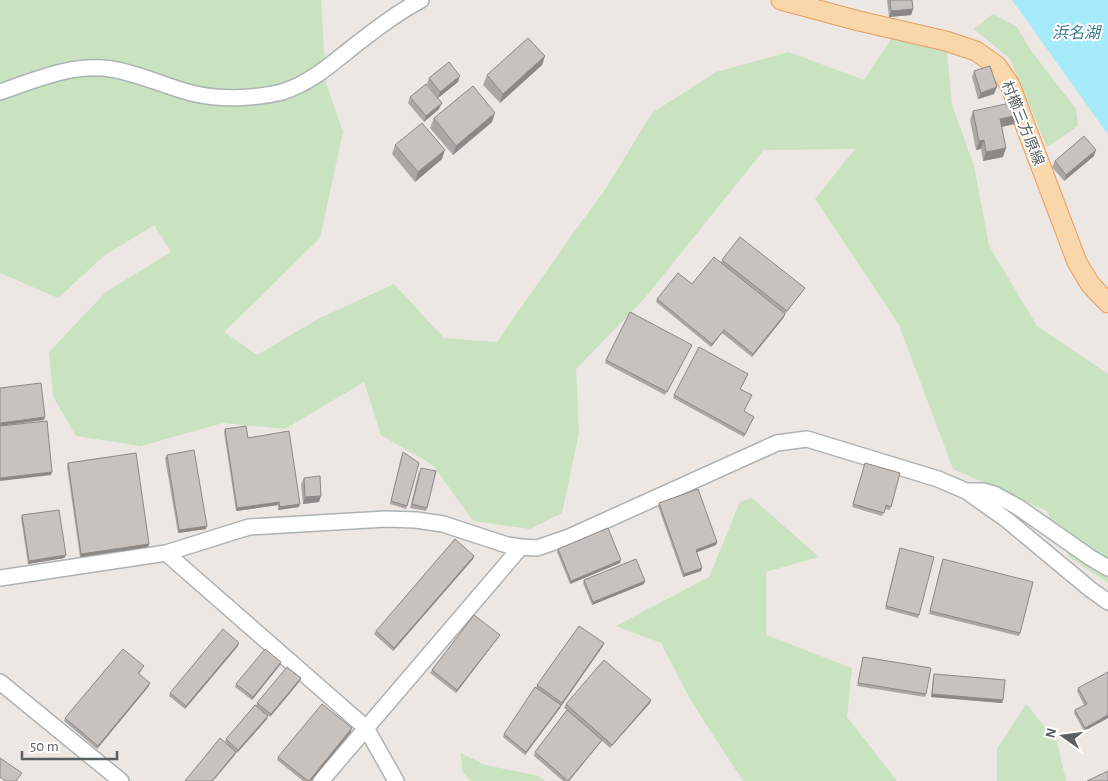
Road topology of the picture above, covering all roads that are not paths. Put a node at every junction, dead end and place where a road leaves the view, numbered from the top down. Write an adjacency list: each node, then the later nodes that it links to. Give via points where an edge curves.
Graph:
1 (421, 0): 3 (street, via 389,19 311,80 271,94 242,97 199,94 116,70 92,68 56,73)
2 (781, 0): 4 (main road, 村櫛三方原線, via 976,50 997,66 1010,85 1077,262 1090,284)
3 (0, 92)
4 (1108, 303)
5 (966, 491): 6 (street, via 938,479 807,439 777,443 569,537 537,548); 8 (street, via 994,494 1018,507); 10 (street)
6 (521, 547): 7 (street, via 443,524 386,519 249,527); 12 (street)
7 (166, 553): 9 (street); 12 (street)
8 (1108, 568)
9 (1, 579)
10 (1108, 602)
11 (0, 682): 13 (street)
12 (366, 728): 14 (street); 15 (street)
13 (121, 781)
14 (322, 781)
15 (396, 781)

